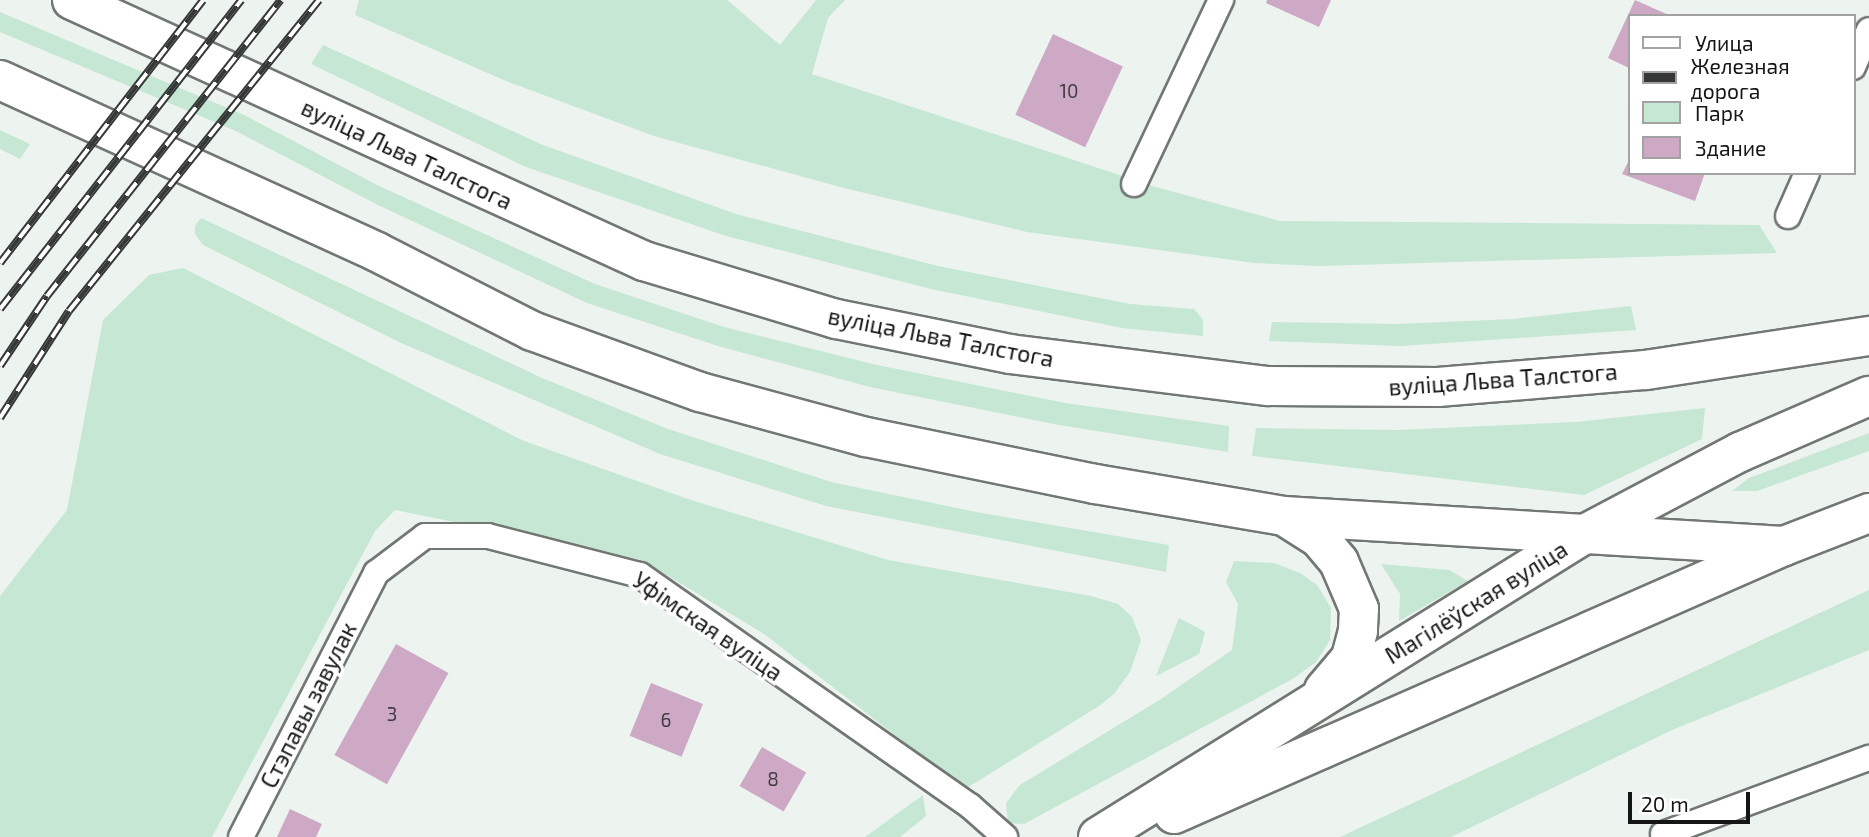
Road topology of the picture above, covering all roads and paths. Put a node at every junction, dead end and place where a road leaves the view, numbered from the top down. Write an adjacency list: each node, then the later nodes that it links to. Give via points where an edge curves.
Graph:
1 (72, 0): 9 (main road, вуліца Льва Талстога, via 644,261 836,319 1010,354 1268,386 1438,387 1646,370)
2 (1221, 0): 7 (lane)
3 (1869, 30): 4 (lane)
4 (1855, 62)
5 (0, 80): 12 (main road, via 377,251 532,331 700,392 866,437 1095,484)
6 (1806, 175): 8 (lane)
7 (1134, 184)
8 (1788, 216)
9 (1869, 336)
10 (1869, 396): 13 (main road, Магілёўская вуліца, via 1740,452)
11 (1869, 513): 14 (main road)
12 (1284, 516): 13 (main road); 16 (main road, via 1320,538 1339,562 1359,609 1351,658)
13 (1583, 535): 14 (main road); 16 (main road, Магілёўская вуліца)
14 (1784, 545): 22 (main road)
15 (376, 573): 19 (lane, Стэпавы завулак); 20 (lane, Уфімская вуліца, via 425,536 488,536 640,575 970,806)
16 (1309, 707): 21 (main road, Магілёўская вуліца)
17 (1869, 758): 18 (lane)
18 (1663, 834)
19 (241, 837)
20 (1005, 837)
21 (1098, 837)
22 (1120, 837)

